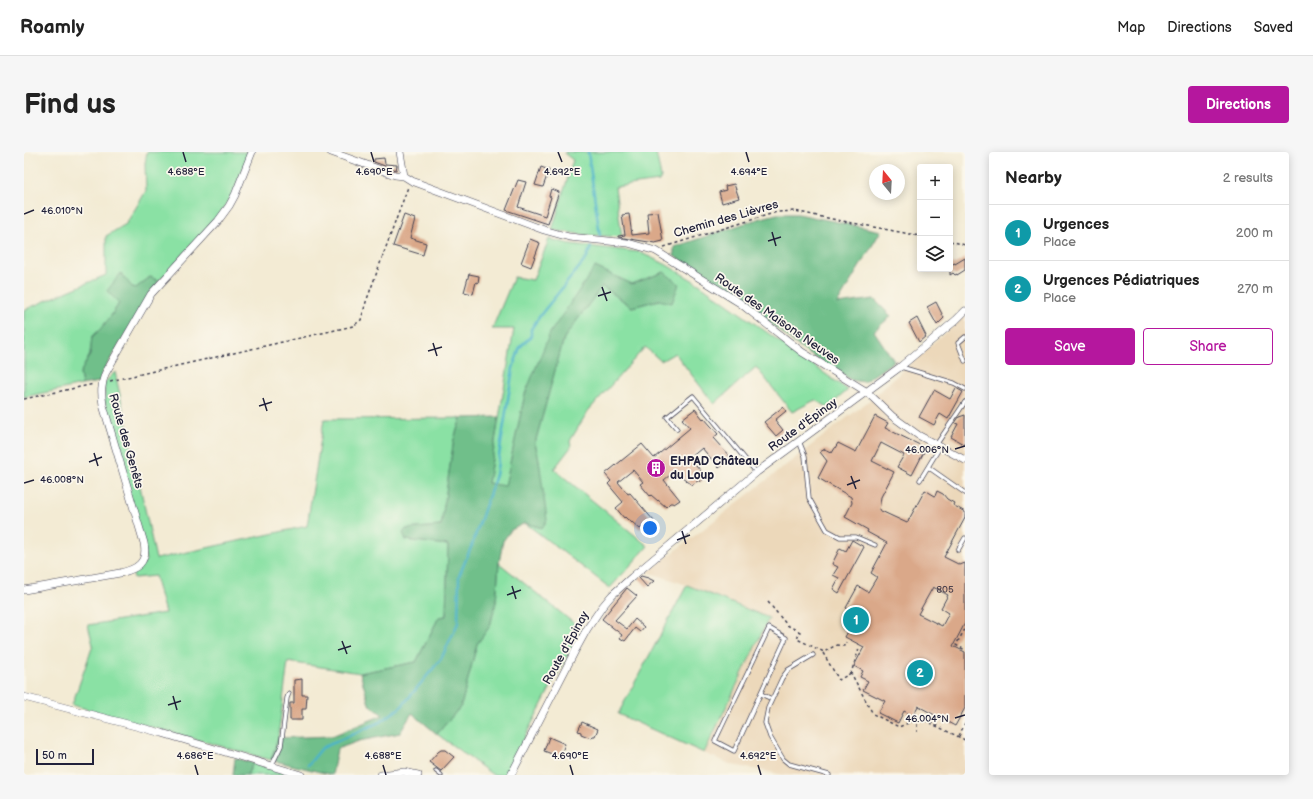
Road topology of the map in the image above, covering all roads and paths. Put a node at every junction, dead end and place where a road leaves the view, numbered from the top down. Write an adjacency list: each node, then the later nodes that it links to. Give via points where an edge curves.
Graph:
1 (252, 152): 14 (street, Route des Genêts, via 229,206 151,294 104,374)
2 (331, 152): 4 (street, Route des Maisons Neuves)
3 (400, 152): 4 (street)
4 (404, 176): 5 (street, Route des Maisons Neuves)
5 (412, 180): 9 (street, Route des Maisons Neuves, via 568,237 628,243); 14 (path, via 361,320 353,326)
6 (917, 235): 9 (path, Chemin des Lièvres, via 795,211 776,212)
7 (953, 242): 8 (path)
8 (965, 245)
9 (656, 251): 16 (street, Route des Maisons Neuves, via 740,303 802,352)
10 (965, 311): 13 (street, Route d'Épinay)
11 (965, 337): 12 (lane, via 958,343)
12 (965, 361)
13 (900, 367): 15 (lane, via 954,383); 16 (street, Route d'Épinay)
14 (102, 382): 17 (path); 30 (street, Route des Genêts, via 103,405 144,543 144,558 140,564 127,572)
15 (965, 389)
16 (867, 392): 20 (street, Route d'Épinay); 21 (street, Route des Maisons Neuves, via 892,416)
17 (24, 400)
18 (965, 402): 21 (lane)
19 (677, 429): 24 (lane, via 667,417 694,396)
20 (799, 441): 24 (street, Route d'Épinay); 28 (lane, via 804,456 810,498 827,530 840,537 856,537)
21 (938, 446): 22 (street, Route des Maisons Neuves); 23 (lane)
22 (965, 460)
23 (928, 467): 25 (lane); 26 (lane)
24 (757, 472): 54 (street, Route d'Épinay, via 612,595 587,629)
25 (920, 480)
26 (965, 493)
27 (965, 538): 29 (lane)
28 (875, 545)
29 (958, 550)
30 (24, 590)
31 (768, 602): 36 (path, via 788,625 800,632 797,639)
32 (965, 629): 35 (path, via 956,645)
33 (846, 642): 36 (path, via 844,646 836,645)
34 (859, 649): 38 (path)
35 (965, 650)
36 (823, 653): 38 (path, via 839,680)
37 (813, 655): 42 (lane, via 788,670)
38 (851, 673): 43 (path, via 873,714 899,727 915,720)
39 (289, 693): 48 (lane, via 281,746)
40 (761, 694): 40 (lane, via 786,638 769,628 716,742 734,751); 42 (lane)
41 (24, 697): 48 (street)
42 (772, 699): 55 (lane, via 765,723 779,754 789,764)
43 (916, 716): 45 (path); 46 (path)
44 (965, 723): 46 (path)
45 (917, 732)
46 (959, 736): 47 (path)
47 (965, 740)
48 (272, 765): 50 (street)
49 (436, 771): 53 (lane)
50 (301, 775)
51 (380, 775): 52 (street, via 404,772)
52 (418, 775)
53 (441, 775)
54 (511, 775)
55 (829, 775)

